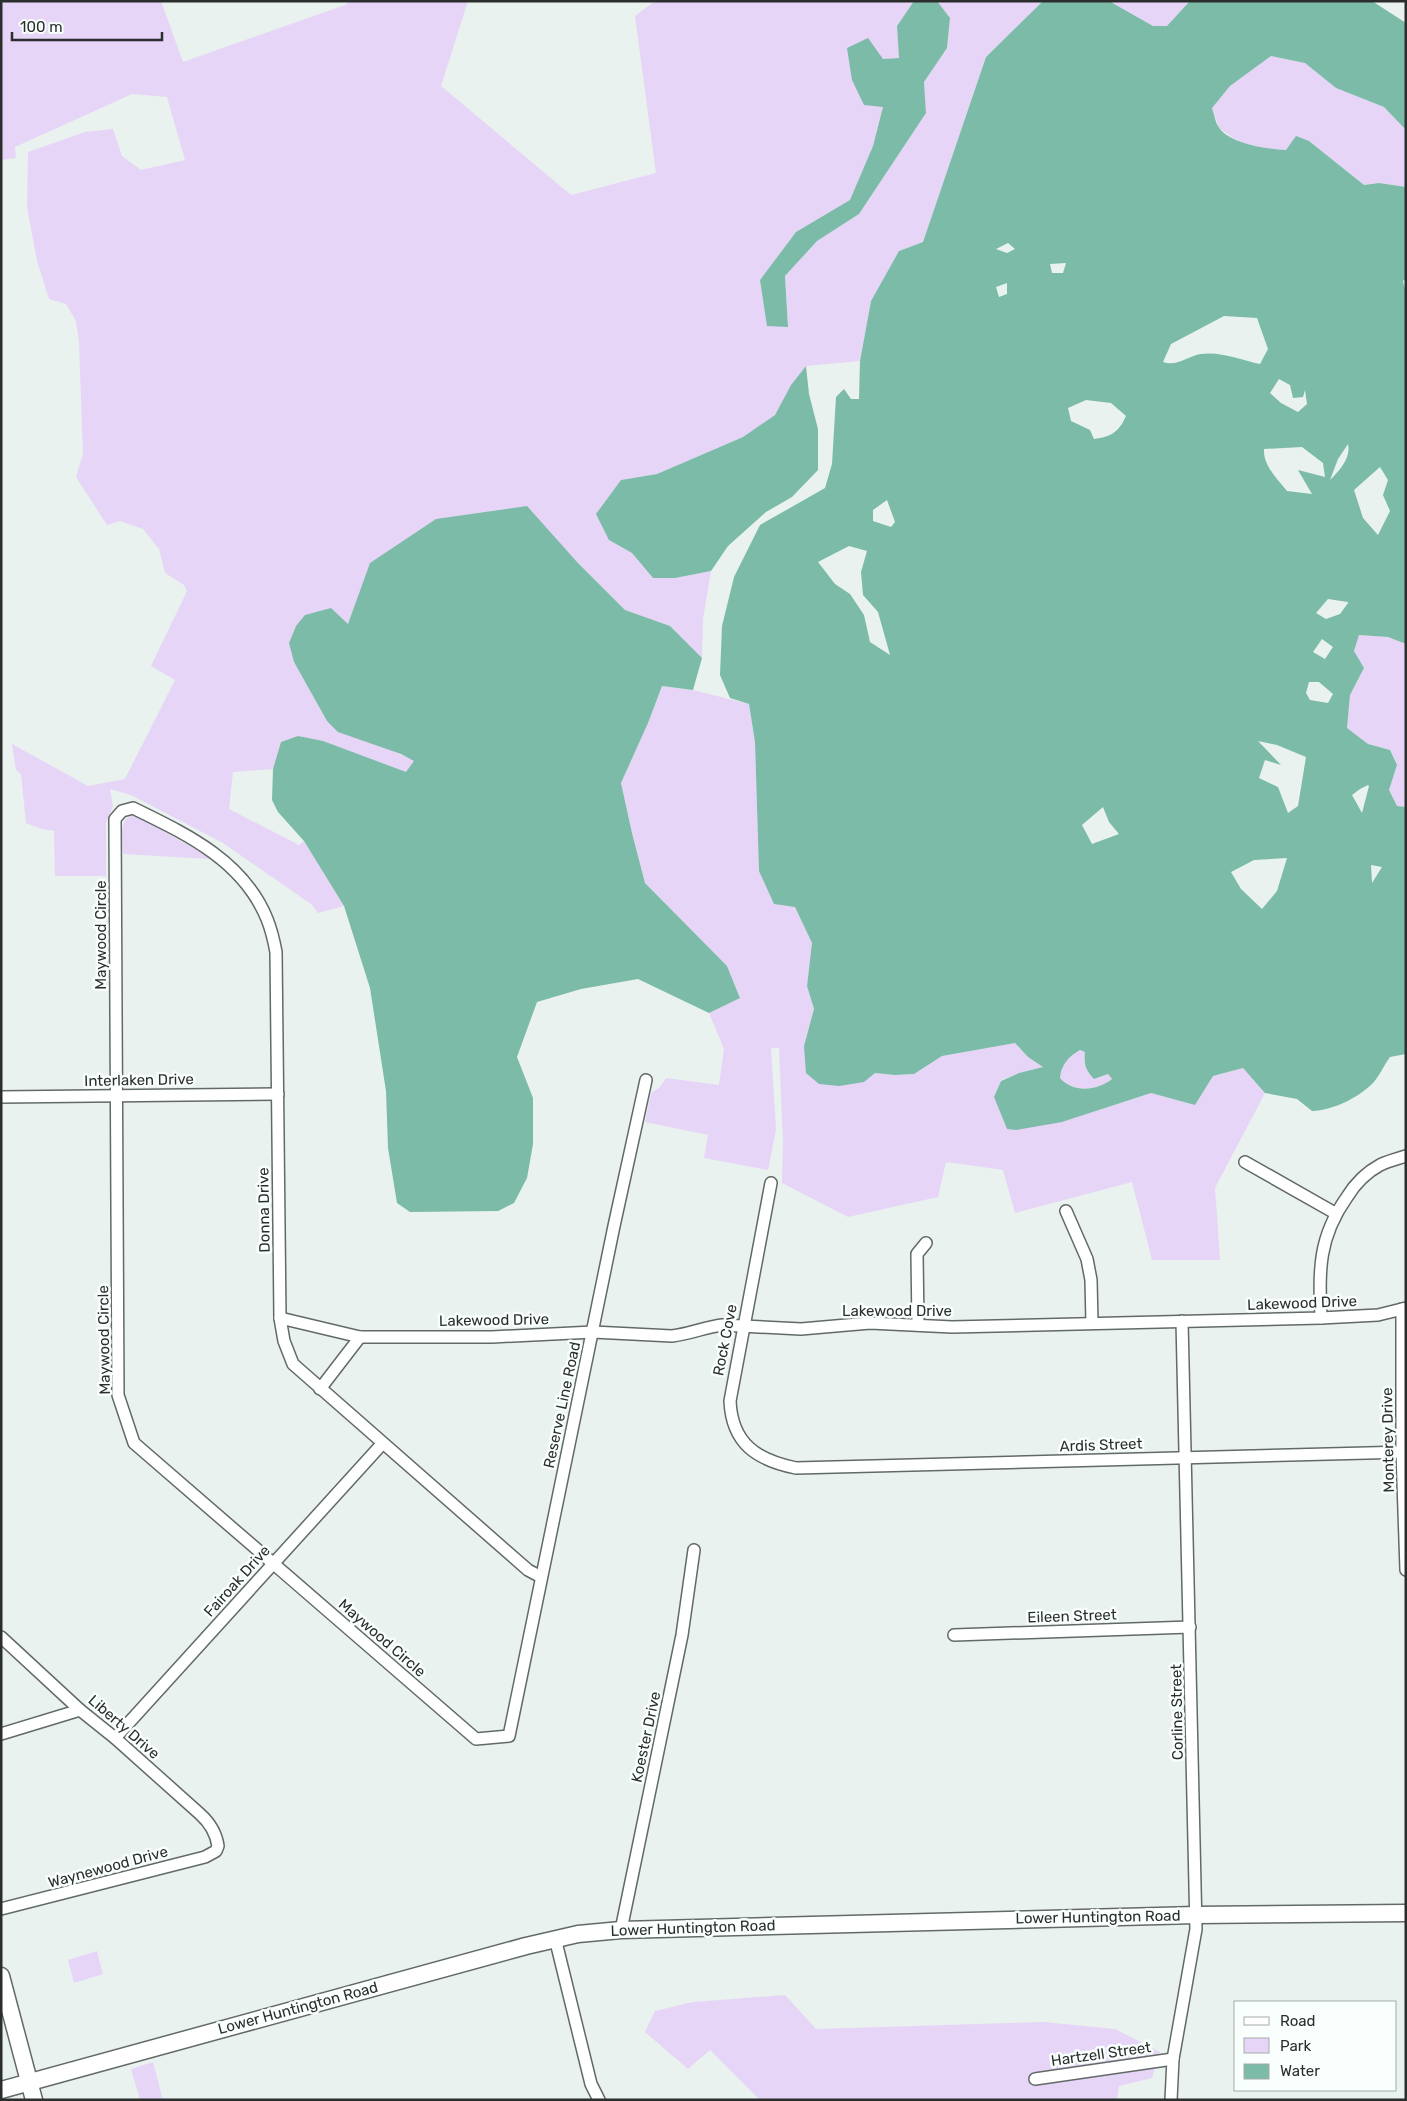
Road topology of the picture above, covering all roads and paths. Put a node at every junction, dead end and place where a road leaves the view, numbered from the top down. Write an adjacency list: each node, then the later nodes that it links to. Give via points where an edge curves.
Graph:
1 (122, 811): 3 (street, Donna Drive, via 133,808 194,839 218,855 259,902 268,920 276,952); 4 (street, Maywood Circle, via 115,819)
2 (646, 1080): 19 (street, Reserve Line Road)
3 (278, 1094): 4 (street, Interlaken Drive); 13 (street, Donna Drive)
4 (117, 1095): 5 (street, Interlaken Drive); 27 (street, Maywood Circle, via 118,1395 134,1443)
5 (1, 1097)
6 (1406, 1156): 10 (street, via 1380,1165 1366,1175)
7 (1245, 1162): 10 (street)
8 (771, 1182): 18 (street, Rock Cove)
9 (1066, 1211): 16 (street, via 1087,1258)
10 (1335, 1213): 14 (street, via 1322,1250)
11 (926, 1243): 17 (street, via 917,1254)
12 (1404, 1309): 14 (street, Lakewood Drive, via 1378,1315); 23 (street, Monterey Drive)
13 (280, 1318): 20 (street, Lakewood Drive); 21 (street, Donna Drive, via 293,1364)
14 (1320, 1318): 15 (street, Lakewood Drive)
15 (1182, 1321): 16 (street, Lakewood Drive); 24 (street, Corline Street)
16 (1092, 1323): 17 (street, Lakewood Drive)
17 (918, 1325): 18 (street, Lakewood Drive)
18 (743, 1326): 19 (street, Lakewood Drive, via 722,1325 672,1336); 25 (street, Rock Cove, via 730,1401 734,1428 761,1457)
19 (593, 1332): 20 (street, Lakewood Drive, via 492,1337); 29 (street, Reserve Line Road)
20 (360, 1337): 21 (street)
21 (320, 1389): 22 (street, Donna Drive)
22 (382, 1444): 27 (street, Fairoak Drive); 29 (street, Donna Drive, via 528,1570)
23 (1404, 1452): 24 (street, Ardis Street); 28 (street, Monterey Drive)
24 (1186, 1458): 25 (street, Ardis Street); 30 (street, Corline Street)
25 (796, 1468)
26 (694, 1550): 41 (street, Koester Drive, via 682,1635)
27 (274, 1563): 35 (street, Maywood Circle, via 476,1740); 36 (street, Fairoak Drive)
28 (1406, 1570)
29 (541, 1577): 35 (street, Reserve Line Road)
30 (1190, 1628): 31 (street, Eileen Street); 40 (street, Corline Street)
31 (954, 1635)
32 (1, 1637): 33 (street, Liberty Drive)
33 (80, 1710): 34 (street); 36 (street, Liberty Drive)
34 (1, 1734)
35 (509, 1736)
36 (115, 1738): 37 (street, Liberty Drive, via 209,1822)
37 (218, 1846): 38 (street, Waynewood Drive, via 216,1851 205,1857)
38 (1, 1909)
39 (1406, 1912): 40 (main road, Lower Huntington Road)
40 (1196, 1915): 41 (main road, Lower Huntington Road); 44 (street, Corline Street)
41 (621, 1930): 42 (main road, Lower Huntington Road)
42 (555, 1938): 46 (main road, Lower Huntington Road); 49 (street, via 591,2084)
43 (1, 1976): 46 (main road)
44 (1173, 2059): 45 (street, Hartzell Street); 50 (street, Corline Street)
45 (1035, 2078)
46 (29, 2082): 47 (main road, Lower Huntington Road); 48 (main road)
47 (1, 2090)
48 (34, 2100)
49 (599, 2100)
50 (1171, 2100)

